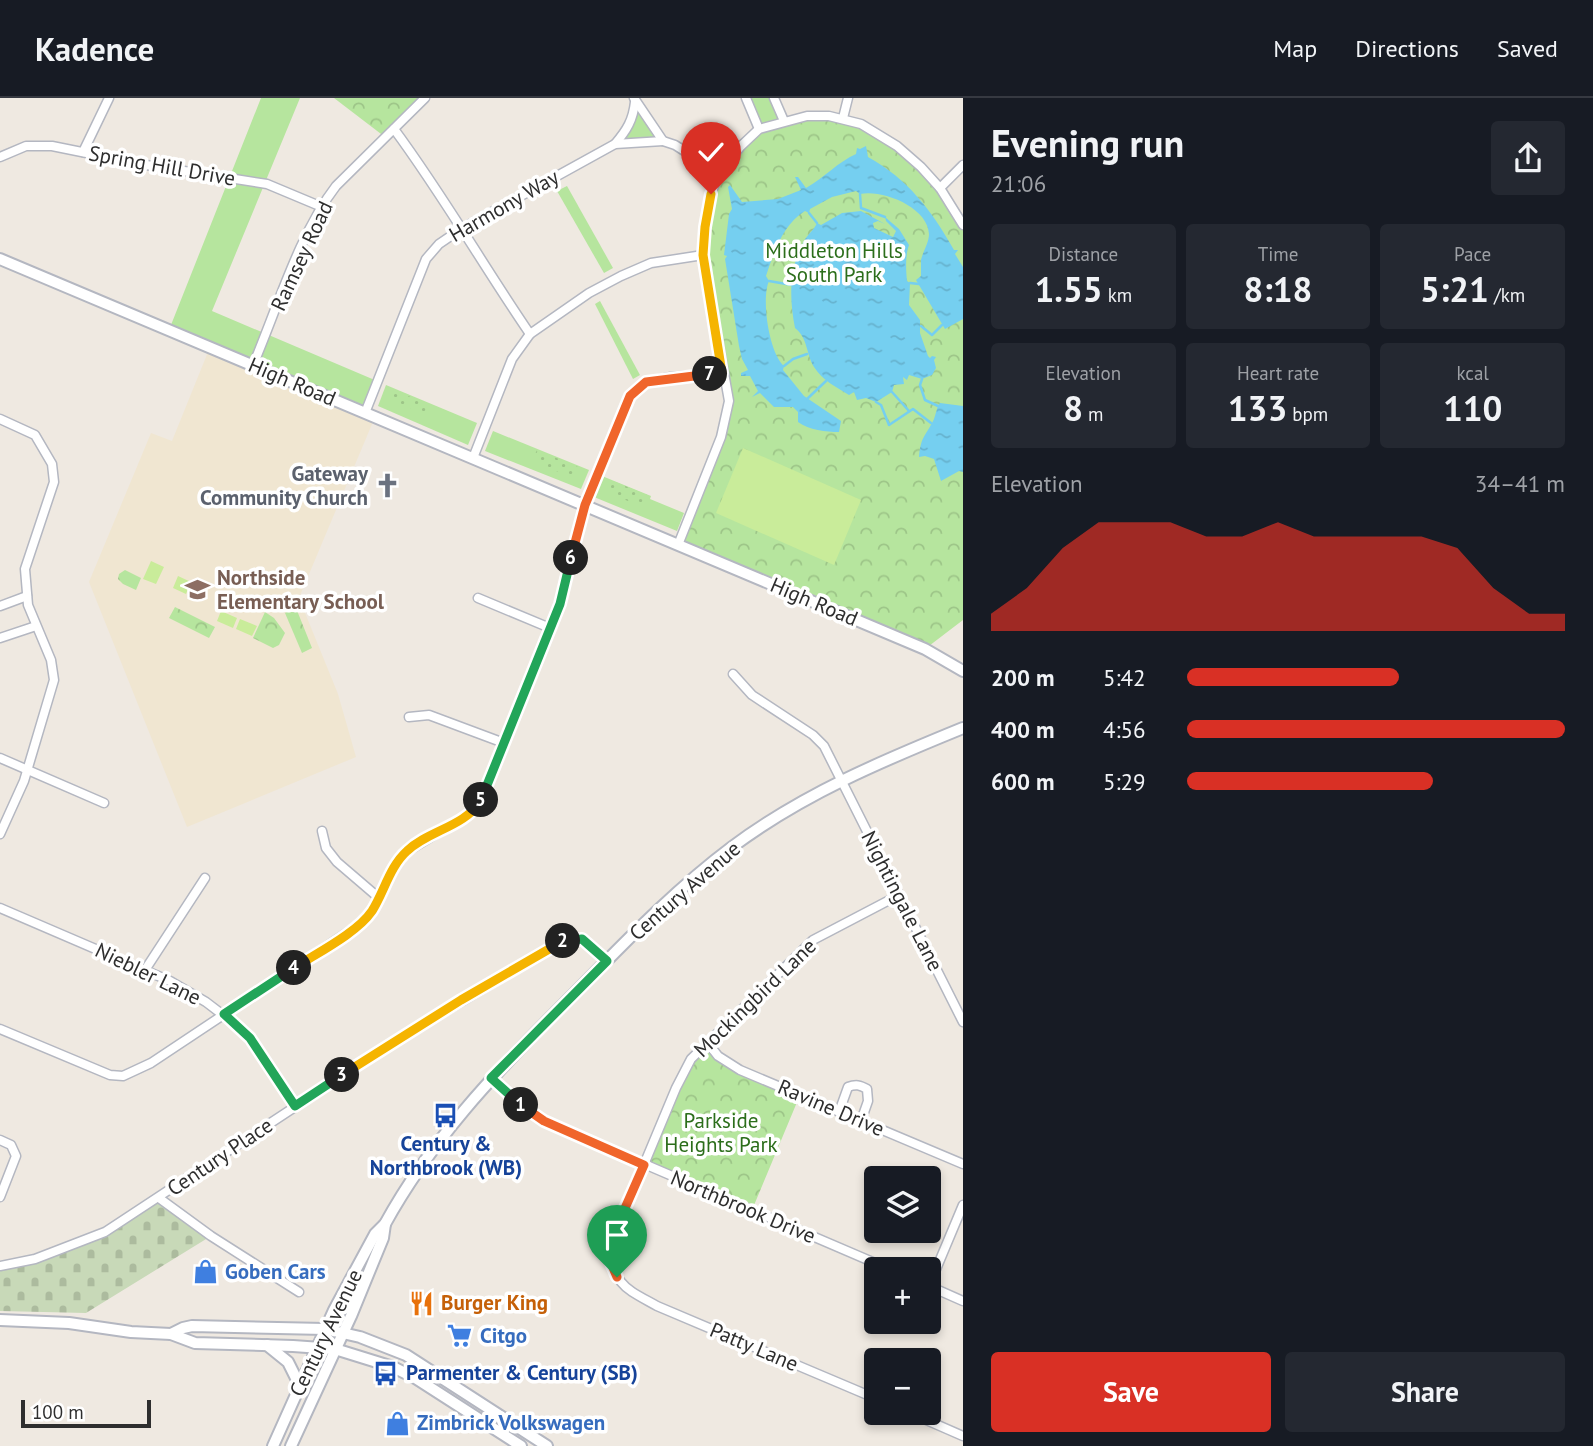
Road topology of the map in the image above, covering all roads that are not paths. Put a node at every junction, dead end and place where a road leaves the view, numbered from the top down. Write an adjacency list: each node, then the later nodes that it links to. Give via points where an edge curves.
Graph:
1 (108, 98): 13 (street)
2 (425, 98): 9 (street, Ramsey Road)
3 (746, 98): 10 (street)
4 (774, 98): 8 (street)
5 (848, 98): 7 (street)
6 (634, 100): 11 (street); 12 (street, via 633,117)
7 (843, 118): 8 (street, via 807,116); 17 (street, via 897,146)
8 (785, 121): 10 (street)
9 (394, 129): 18 (street, Ramsey Road); 20 (street)
10 (759, 129): 16 (street)
11 (663, 141): 12 (street, Harmony Way); 16 (street)
12 (615, 144): 20 (street, Harmony Way)
13 (83, 152): 14 (street, Spring Hill Drive, via 36,145); 18 (street, Spring Hill Drive, via 267,184)
14 (0, 157)
15 (963, 165): 17 (street)
16 (719, 173): 21 (street, via 707,216)
17 (940, 188): 19 (street)
18 (322, 206): 24 (street, Ramsey Road)
19 (963, 225)
20 (461, 229): 23 (street); 26 (street, Harmony Way, via 426,259)
21 (703, 255): 23 (street, via 651,263 621,276); 25 (street)
22 (0, 259): 24 (street, High Road)
23 (530, 334): 28 (street, via 512,359)
24 (253, 365): 26 (street, High Road)
25 (722, 373): 29 (street, via 671,377 639,387 630,396); 30 (street, via 729,401 721,437)
26 (365, 413): 28 (street, High Road)
27 (0, 419): 31 (street, via 35,435 52,464 54,482 25,569)
28 (473, 458): 29 (street, High Road)
29 (585, 505): 30 (street, High Road); 35 (street)
30 (678, 545): 37 (street, High Road, via 939,655)
31 (27, 596): 33 (street); 34 (street)
32 (478, 598): 35 (street)
33 (0, 606)
34 (36, 626): 36 (street); 43 (street, via 54,680)
35 (550, 628): 41 (street)
36 (0, 638)
37 (963, 671)
38 (733, 674): 44 (street, Nightingale Lane, via 752,695 813,735)
39 (410, 717): 41 (street, via 429,715)
40 (963, 729): 44 (street, Century Avenue)
41 (504, 743): 50 (street, via 478,806 406,852)
42 (0, 758): 43 (street)
43 (28, 769): 45 (street); 47 (street)
44 (841, 780): 49 (street, Nightingale Lane); 52 (street, Century Avenue, via 725,853 675,894)
45 (104, 803)
46 (322, 831): 50 (street, via 326,848 337,862)
47 (0, 834)
48 (205, 878): 53 (street)
49 (900, 895): 55 (street, Nightingale Lane); 57 (street, Mockingbird Lane, via 813,940)
50 (379, 898): 54 (street, via 357,926)
51 (0, 908): 53 (street, Niebler Lane)
52 (607, 961): 58 (street, Century Avenue); 59 (street, Century Place, via 582,939 561,942 391,1042)
53 (145, 970): 54 (street, Niebler Lane)
54 (224, 1014): 56 (street, via 123,1076 110,1075); 59 (street, Niebler Lane, via 250,1038)
55 (963, 1022)
56 (0, 1030)
57 (707, 1042): 60 (street, Ravine Drive, via 718,1056 740,1070); 64 (street, Mockingbird Lane, via 689,1061)
58 (491, 1078): 64 (street, Northbrook Drive, via 544,1121); 68 (street, Century Avenue, via 439,1141)
59 (295, 1106): 66 (street, Century Place)
60 (839, 1112): 61 (street, Ravine Drive); 61 (street, via 849,1087 862,1086 869,1095)
61 (861, 1121): 63 (street, Ravine Drive)
62 (0, 1140): 65 (street, via 11,1145 16,1156)
63 (963, 1164)
64 (644, 1165): 70 (street, Northbrook Drive); 74 (street, Mockingbird Lane, via 610,1246 617,1277)
65 (0, 1197)
66 (159, 1198): 71 (street, Century Place, via 105,1232 35,1259); 73 (street)
67 (963, 1205): 69 (street)
68 (385, 1224): 77 (street, Century Avenue, via 375,1234); 78 (street, Century Avenue)
69 (941, 1257)
70 (864, 1258)
71 (0, 1266)
72 (941, 1291): 75 (street)
73 (299, 1292)
74 (633, 1292): 84 (street, Patty Lane)
75 (963, 1301)
76 (0, 1320): 79 (street)
77 (325, 1329): 78 (street); 79 (street, via 192,1326); 81 (street, Century Avenue)
78 (343, 1332): 82 (street, Century Avenue); 90 (street, via 414,1360)
79 (171, 1334): 80 (street, via 195,1343)
80 (267, 1345): 81 (street); 83 (street, via 288,1362)
81 (317, 1347): 82 (street); 83 (street, Century Avenue)
82 (335, 1349): 88 (street, Century Avenue); 89 (street, via 418,1379)
83 (300, 1386): 87 (street, Century Avenue)
84 (864, 1394)
85 (938, 1425): 86 (street)
86 (963, 1436)
87 (273, 1446)
88 (291, 1446)
89 (521, 1446)
90 (548, 1446)

